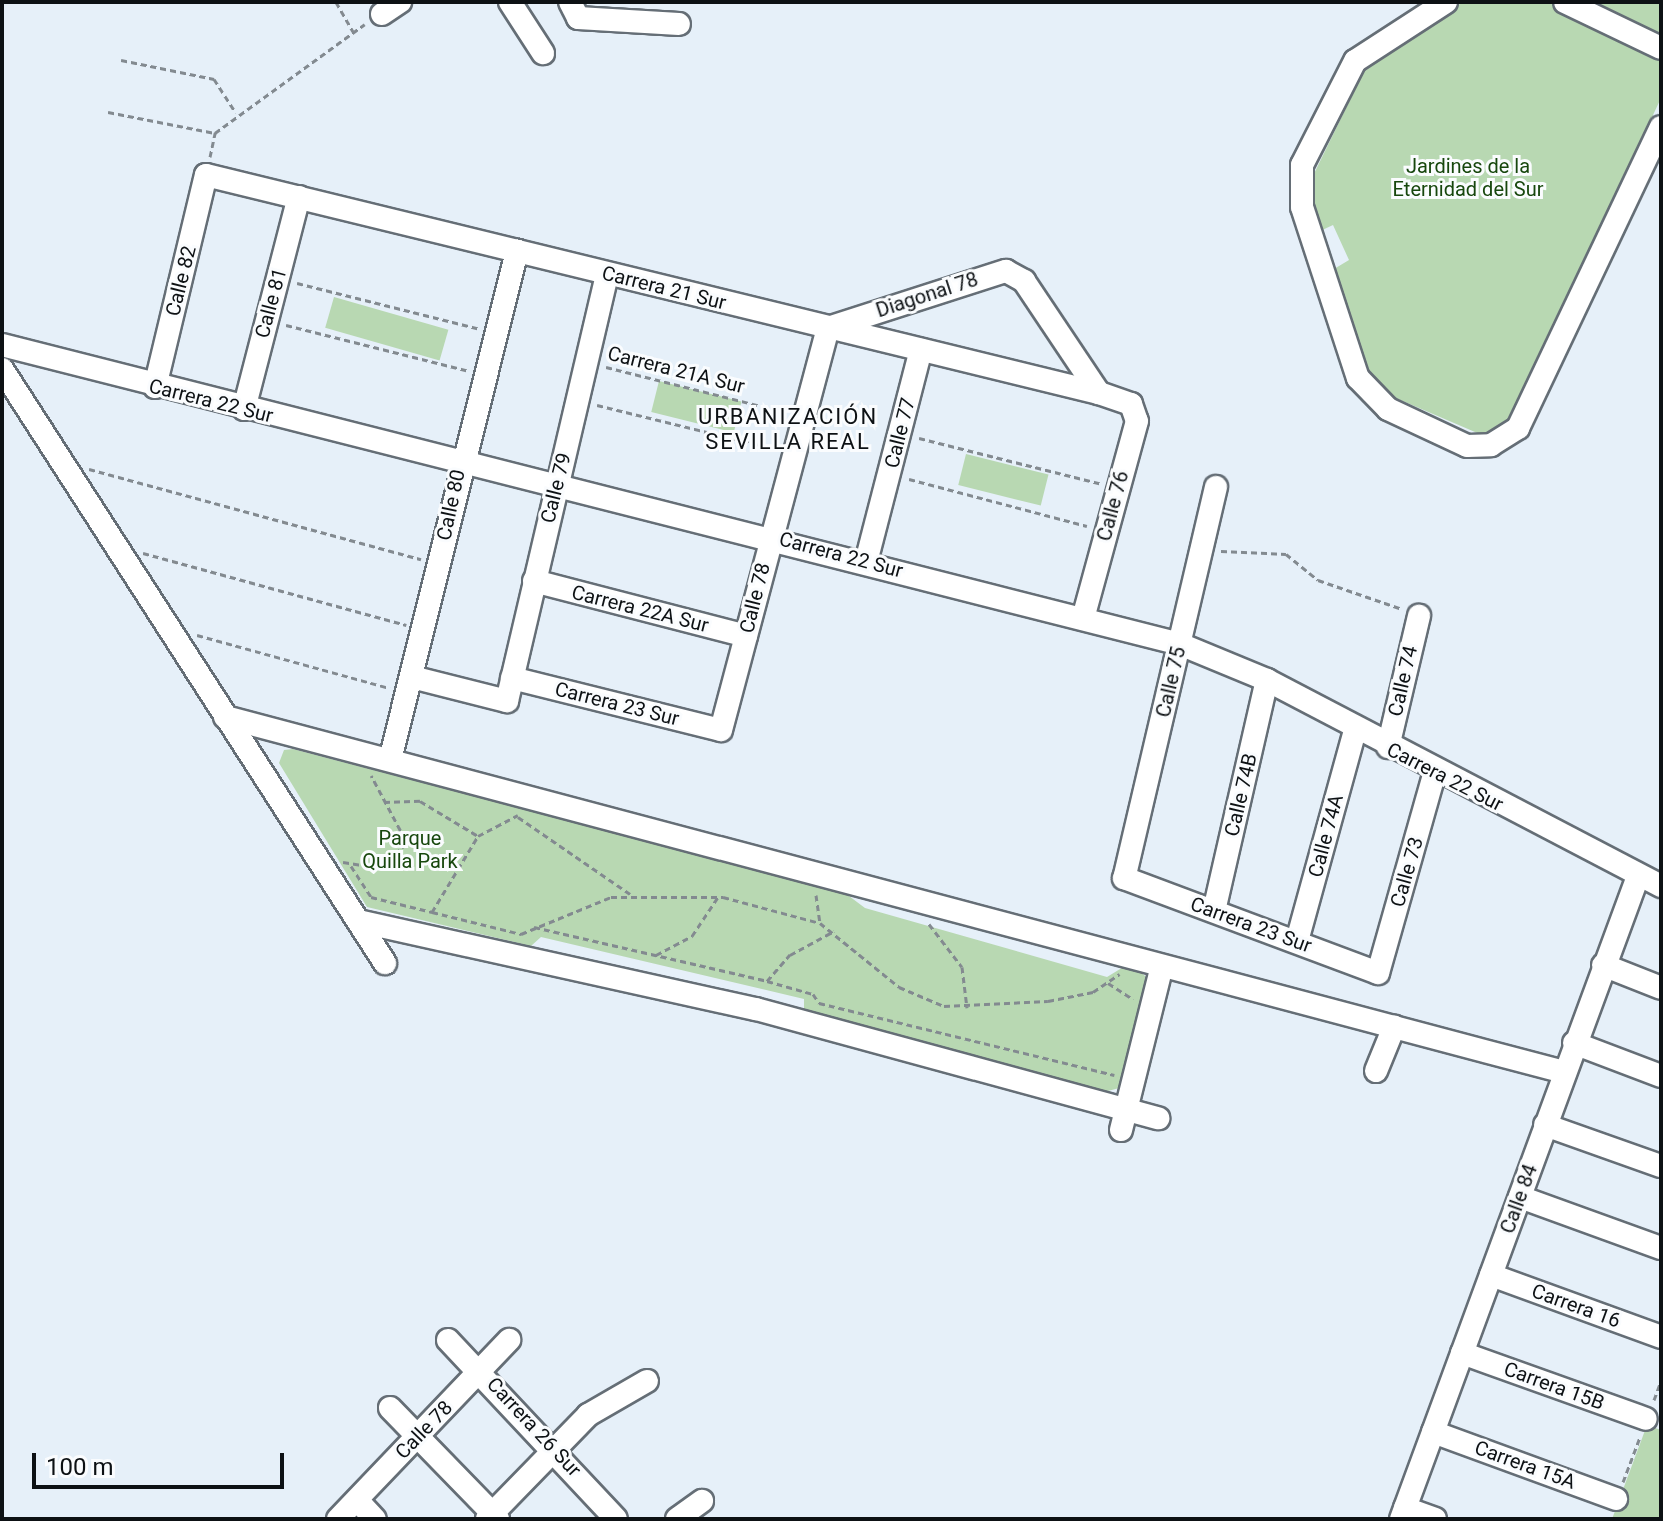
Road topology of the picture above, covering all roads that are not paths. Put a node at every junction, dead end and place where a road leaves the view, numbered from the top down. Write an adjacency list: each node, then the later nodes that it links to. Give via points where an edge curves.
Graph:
1 (510, 2): 7 (street)
2 (1446, 2): 8 (street, via 1355,61 1302,165 1302,207 1358,378 1388,409 1467,446 1491,445 1518,428)
3 (1565, 2): 6 (street)
4 (574, 10): 5 (street)
5 (679, 24)
6 (1661, 48)
7 (543, 53)
8 (1661, 127)
9 (206, 175): 10 (street, Carrera 21 Sur); 17 (street, Calle 82)
10 (299, 197): 11 (street, Carrera 21 Sur); 20 (street, Calle 81)
11 (517, 251): 12 (street, Carrera 21 Sur); 21 (street, Calle 80)
12 (607, 274): 13 (street, Carrera 21 Sur); 22 (street, Calle 79)
13 (828, 328): 15 (street, Carrera 21 Sur); 18 (street, Diagonal 78, via 1006,271 1024,281); 24 (street, Calle 78)
14 (2, 345): 17 (street, Carrera 22 Sur)
15 (921, 350): 18 (street, Carrera 21 Sur); 25 (street, Calle 77)
16 (2, 369): 34 (street)
17 (155, 387): 20 (street, Carrera 22 Sur)
18 (1099, 393): 19 (street, Carrera 21 Sur)
19 (1123, 399): 28 (street, Calle 76, via 1137,421)
20 (244, 409): 21 (street, Carrera 22 Sur)
21 (460, 464): 22 (street, Carrera 22 Sur); 33 (street, Calle 80)
22 (557, 485): 24 (street, Carrera 22 Sur); 26 (street, Calle 79)
23 (1216, 487): 30 (street, Calle 75)
24 (771, 537): 25 (street, Carrera 22 Sur); 29 (street, Calle 78)
25 (866, 562): 28 (street, Carrera 22 Sur)
26 (534, 581): 29 (street, Carrera 22A Sur); 31 (street, Calle 79)
27 (1419, 616): 37 (street, Calle 74)
28 (1083, 619): 30 (street, Carrera 22 Sur)
29 (746, 636): 35 (street, Calle 78)
30 (1180, 644): 32 (street, Carrera 22 Sur); 40 (street, Calle 75)
31 (512, 678): 33 (street, Calle 79, via 507,701); 35 (street, Carrera 23 Sur)
32 (1267, 680): 36 (street, Carrera 22 Sur); 43 (street, Calle 74B)
33 (410, 685): 38 (street, Calle 80)
34 (225, 717): 38 (street); 44 (street)
35 (721, 730)
36 (1355, 730): 37 (street, Carrera 22 Sur); 45 (street, Calle 74A)
37 (1388, 747): 39 (street, Carrera 22 Sur)
38 (390, 760): 48 (street, via 522,807 806,871)
39 (1435, 771): 41 (street, Carrera 22 Sur); 49 (street, Calle 73)
40 (1124, 878): 43 (street, Carrera 23 Sur)
41 (1637, 879): 42 (street, Carrera 22 Sur); 47 (street, Calle 84)
42 (1661, 886)
43 (1214, 911): 45 (street, Carrera 23 Sur)
44 (358, 921): 46 (street); 57 (street, via 756,1009)
45 (1297, 941): 49 (street, Carrera 23 Sur)
46 (385, 963)
47 (1603, 965): 50 (street); 52 (street, Calle 84)
48 (1162, 966): 51 (street); 57 (street)
49 (1378, 973)
50 (1661, 988)
51 (1394, 1027): 53 (street); 54 (street)
52 (1574, 1043): 54 (street, Calle 84); 55 (street)
53 (1376, 1071)
54 (1564, 1072): 58 (street, Calle 84)
55 (1661, 1076)
56 (1158, 1118): 57 (street)
57 (1124, 1120)
58 (1545, 1125): 59 (street); 60 (street, Calle 84)
59 (1661, 1166)
60 (1520, 1197): 61 (street); 62 (street, Calle 84)
61 (1661, 1248)
62 (1491, 1275): 63 (street, Carrera 16); 66 (street, Calle 84)
63 (1661, 1337)
64 (448, 1340): 67 (street, Carrera 26 Sur)
65 (509, 1340): 67 (street, Calle 78)
66 (1462, 1353): 70 (street, Carrera 15B); 71 (street, Calle 84)
67 (482, 1370): 72 (street, Calle 78); 73 (street, Carrera 26 Sur)
68 (647, 1381): 73 (street, via 588,1415)
69 (390, 1408): 72 (street)
70 (1646, 1419)
71 (1433, 1432): 74 (street, Carrera 15A); 77 (street, Calle 84)
72 (419, 1437): 75 (street, Calle 78); 78 (street)
73 (558, 1452): 78 (street); 81 (street, Carrera 26 Sur)
74 (1616, 1499)
75 (357, 1500): 79 (street, Calle 78); 80 (street)
76 (702, 1501): 82 (street)
77 (1403, 1514): 83 (street)
78 (493, 1517)
79 (338, 1519)
80 (375, 1519)
81 (616, 1519)
82 (677, 1519)
83 (1435, 1519)

